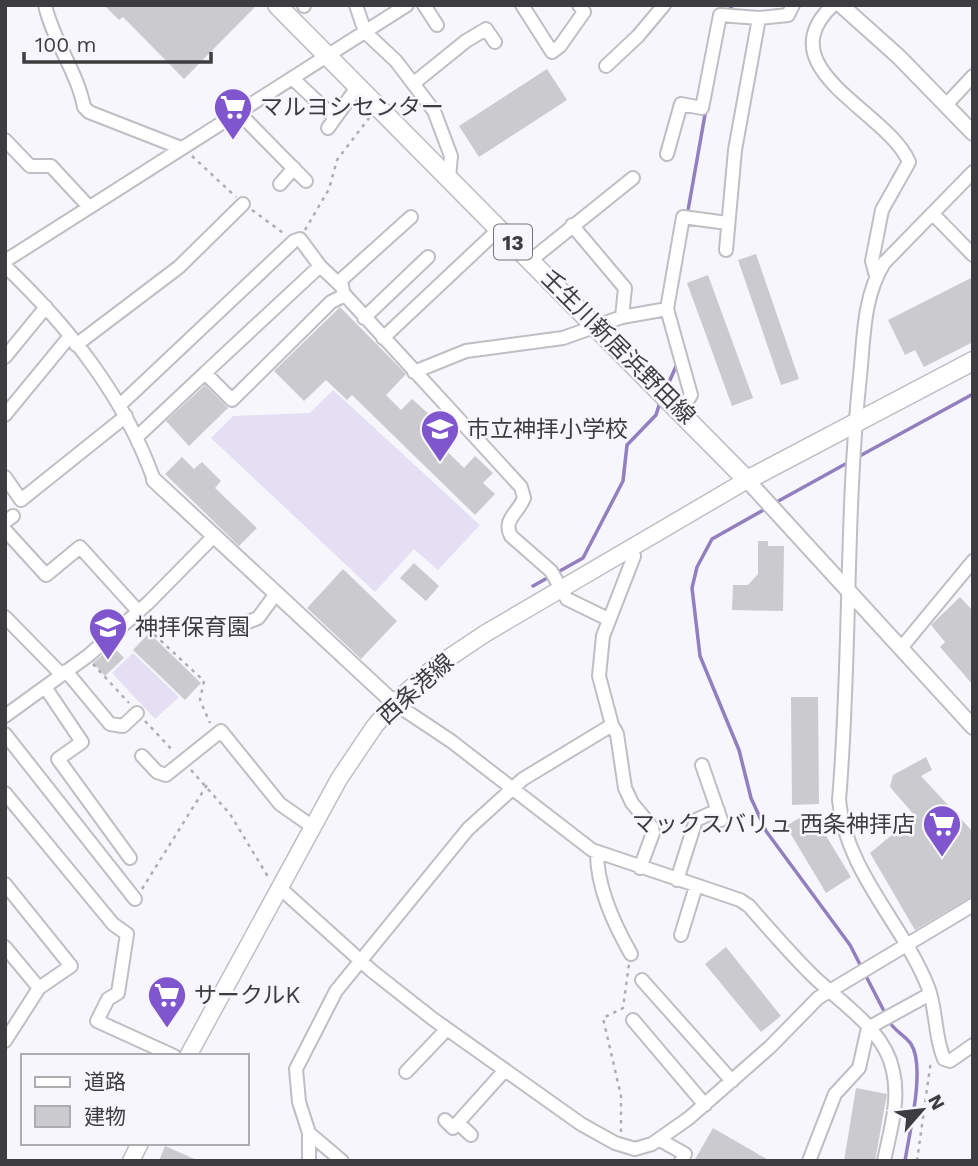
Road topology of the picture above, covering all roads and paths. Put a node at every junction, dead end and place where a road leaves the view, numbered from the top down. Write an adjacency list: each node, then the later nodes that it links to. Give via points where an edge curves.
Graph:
1 (46, 5): 27 (street, via 48,19 82,91 84,107)
2 (277, 5): 16 (main road, 壬生川新居浜野田線 / 13)
3 (356, 5): 14 (street)
4 (407, 5): 14 (street)
5 (424, 5): 13 (street)
6 (522, 5): 7 (street, via 552,52 584,12)
7 (579, 5)
8 (664, 5): 17 (street)
9 (793, 5): 12 (street, via 788,15)
10 (833, 5): 49 (street, via 814,27 812,41 820,66 840,93 881,125 909,162 882,210 872,261)
11 (841, 5): 22 (street)
12 (760, 18): 28 (street, via 720,15 702,108 681,104); 39 (street, via 735,150)
13 (437, 25)
14 (365, 32): 16 (street); 20 (street)
15 (495, 42): 20 (street, via 486,29)
16 (327, 55): 19 (street); 21 (main road, 壬生川新居浜野田線 / 13)
17 (606, 66)
18 (973, 76): 22 (street)
19 (292, 78): 21 (street, via 331,123); 24 (street)
20 (414, 83): 31 (street, via 444,134 451,156)
21 (358, 86): 23 (main road, 壬生川新居浜野田線 / 13)
22 (946, 104): 25 (street)
23 (378, 106): 31 (main road, 壬生川新居浜野田線 / 13); 42 (path, via 337,160 329,189)
24 (238, 112): 27 (street); 29 (street)
25 (973, 133)
26 (5, 140): 36 (street, via 30,166 51,166)
27 (181, 148): 36 (street)
28 (667, 154)
29 (294, 168): 33 (street); 34 (street)
30 (973, 172): 37 (street)
31 (449, 177): 41 (main road, 壬生川新居浜野田線 / 13)
32 (633, 178): 40 (street)
33 (306, 181)
34 (280, 184)
35 (243, 204): 57 (street, via 179,267)
36 (89, 207): 47 (street)
37 (933, 214): 44 (street); 49 (street)
38 (411, 218): 50 (street, via 341,279)
39 (727, 223): 43 (street); 52 (street, via 683,217)
40 (572, 225): 46 (street); 53 (street, via 625,288)
41 (500, 228): 46 (main road, 壬生川新居浜野田線 / 13); 56 (street)
42 (300, 239): 48 (street); 62 (street)
43 (726, 250)
44 (973, 255)
45 (428, 257): 54 (street)
46 (531, 260): 55 (main road, 壬生川新居浜野田線 / 13)
47 (5, 264): 51 (street)
48 (320, 266): 50 (street); 61 (street)
49 (876, 276): 65 (street, via 868,305)
50 (343, 291): 54 (street); 61 (street, via 232,400)
51 (46, 307): 57 (street); 58 (street)
52 (667, 309): 53 (street); 63 (street, via 691,395)
53 (622, 317): 55 (street)
54 (364, 318): 56 (street)
55 (597, 326): 60 (street, via 563,338 466,351); 63 (main road, 壬生川新居浜野田線 / 13)
56 (383, 338): 60 (street)
57 (73, 340): 62 (street); 64 (street)
58 (5, 357)
59 (971, 367): 65 (main road)
60 (414, 372): 74 (street, via 521,487 524,498 507,530 551,571)
61 (205, 373): 66 (street)
62 (123, 410): 66 (street); 67 (street, via 21,500)
63 (681, 410): 69 (main road, 壬生川新居浜野田線 / 13)
64 (5, 415)
65 (855, 423): 69 (main road); 75 (street)
66 (138, 436): 68 (street)
67 (5, 477)
68 (154, 480): 71 (street)
69 (747, 480): 72 (main road, 西条港線); 75 (street)
70 (5, 530): 77 (street, via 50,579 80,547)
71 (213, 537): 76 (street); 77 (street)
72 (630, 547): 74 (main road, 西条港線); 79 (street, via 634,556)
73 (973, 561): 81 (street)
74 (561, 588): 79 (street, via 567,599); 84 (main road, 西条港線, via 452,654)
75 (849, 591): 81 (street); 107 (street, via 841,822 870,889)
76 (275, 595): 80 (street, via 258,618); 84 (street)
77 (136, 613): 82 (street); 90 (path, via 204,681 200,700)
78 (5, 617): 82 (street)
79 (608, 619): 87 (street, via 598,676)
80 (238, 626)
81 (901, 648): 88 (street)
82 (64, 673): 83 (street); 85 (street, via 110,724 123,726)
83 (45, 687): 86 (street); 98 (street, via 82,742 58,759)
84 (394, 703): 94 (street); 96 (main road, 西条港線, via 357,750)
85 (137, 713)
86 (5, 716)
87 (611, 725): 94 (street); 99 (street, via 617,734 625,788 652,827)
88 (973, 727)
89 (5, 734): 104 (street)
90 (214, 736): 91 (street, via 166,775); 96 (street, via 221,731 279,804)
91 (142, 756)
92 (702, 765): 100 (street, via 719,815 696,820)
93 (207, 785): 104 (path)
94 (513, 789): 97 (street); 110 (street, via 461,836)
95 (5, 793): 121 (street, via 113,924 127,934 118,992 108,999 97,1021)
96 (313, 827): 103 (main road, 西条港線)
97 (597, 853): 99 (street); 109 (street, via 597,870 617,929)
98 (130, 858)
99 (640, 868): 100 (street)
100 (677, 880): 102 (street)
101 (5, 884): 112 (street, via 71,966)
102 (696, 886): 106 (street); 113 (street, via 749,906)
103 (280, 888): 110 (street); 122 (main road, 西条港線)
104 (135, 899)
105 (973, 905): 107 (street)
106 (681, 935)
107 (909, 946): 113 (street); 114 (street)
108 (5, 947): 112 (street)
109 (631, 954): 131 (path, via 623,1008 603,1017 621,1096)
110 (361, 961): 117 (street); 127 (street, via 329,1002 296,1069 299,1102)
111 (642, 980): 125 (street)
112 (39, 988): 118 (street)
113 (829, 991): 116 (street); 125 (street)
114 (930, 994): 116 (street); 120 (street)
115 (633, 1020): 126 (street)
116 (869, 1028): 136 (street, via 859,1068 835,1094); 137 (street, via 893,1067 895,1108)
117 (447, 1029): 123 (street); 124 (street)
118 (5, 1041)
119 (973, 1045): 120 (street, via 950,1061)
120 (940, 1049): 138 (path, via 929,1063)
121 (170, 1054)
122 (189, 1054)
123 (505, 1070): 128 (street, via 451,1122); 131 (street)
124 (406, 1072)
125 (732, 1081): 126 (street)
126 (705, 1105): 129 (street)
127 (309, 1133): 133 (street); 134 (street)
128 (471, 1135)
129 (660, 1140): 131 (street); 135 (street, via 685,1154)
130 (140, 1145): 132 (main road)
131 (625, 1152)
132 (131, 1161)
133 (309, 1161)
134 (342, 1161)
135 (681, 1161)
136 (809, 1161)
137 (884, 1161)
138 (917, 1161)

